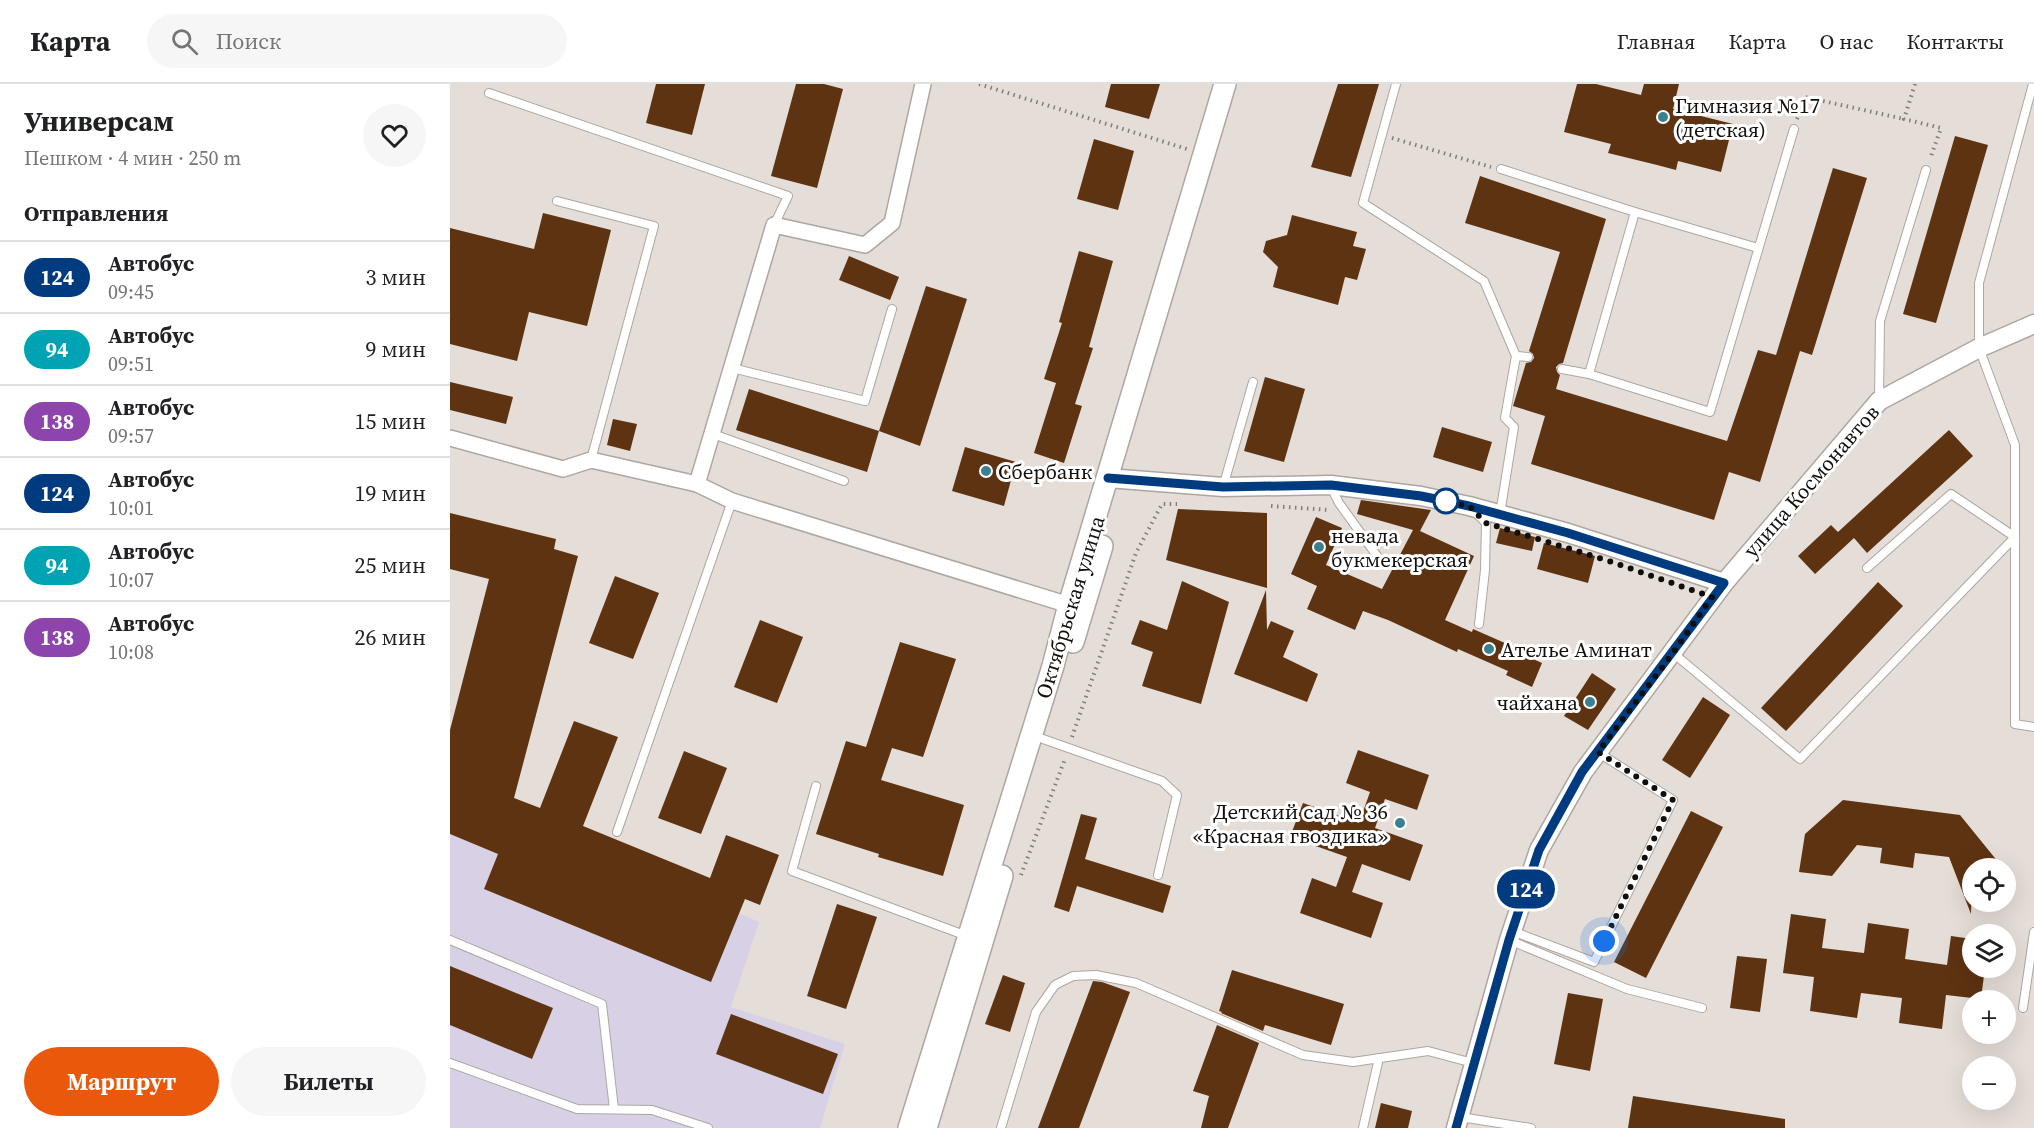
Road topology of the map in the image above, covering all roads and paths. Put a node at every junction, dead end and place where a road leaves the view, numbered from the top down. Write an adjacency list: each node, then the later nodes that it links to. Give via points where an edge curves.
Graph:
1 (923, 84): 17 (street, via 892,223 865,245)
2 (979, 84): 12 (path)
3 (1225, 84): 12 (main road, Октябрьская улица)
4 (1239, 84): 32 (main road, Октябрьская улица)
5 (1396, 84): 11 (lane)
6 (1915, 84): 9 (path)
7 (2033, 84): 21 (lane, via 1979,283)
8 (489, 93): 17 (lane, via 788,196)
9 (1904, 119): 10 (path, via 1805,97); 14 (path, via 1941,128)
10 (1794, 129): 18 (lane)
11 (1382, 135): 13 (path); 22 (lane, via 1363,203 1484,281)
12 (1204, 154): 32 (main road, Октябрьская улица)
13 (1501, 169): 16 (lane)
14 (1926, 170): 28 (lane, via 1880,321)
15 (557, 201): 31 (lane, via 654,226)
16 (1635, 212): 18 (lane); 26 (lane)
17 (774, 225): 24 (street)
18 (1758, 248): 26 (lane, via 1710,412)
19 (892, 309): 24 (lane, via 865,401)
20 (2034, 324): 21 (street, улица Космонавтов)
21 (1979, 348): 28 (street, улица Космонавтов); 43 (lane, via 2015,445)
22 (1516, 356): 23 (lane); 42 (lane, via 1504,418 1514,427)
23 (1528, 357)
24 (732, 368): 29 (street)
25 (1562, 369): 26 (lane)
26 (1589, 374)
27 (1253, 382): 36 (lane)
28 (1879, 401): 46 (street, улица Космонавтов)
29 (713, 434): 33 (lane); 34 (street)
30 (450, 438): 31 (street, via 563,469)
31 (591, 460): 34 (street)
32 (1115, 478): 36 (street); 47 (main road, Октябрьская улица); 51 (main road, Октябрьская улица)
33 (844, 481)
34 (698, 484): 37 (street)
35 (1331, 485): 36 (street); 38 (lane); 41 (street)
36 (1223, 487)
37 (732, 501): 47 (street); 55 (lane)
38 (1339, 503): 40 (path, via 1335,511); 44 (lane)
39 (1182, 504): 52 (path, via 1162,504 1136,553)
40 (1269, 506)
41 (1469, 506): 42 (street); 48 (lane, via 1486,523)
42 (1500, 514): 46 (street)
43 (2015, 537): 45 (lane, via 1951,494); 49 (lane, via 1800,759); 50 (lane, via 2015,724)
44 (1380, 560)
45 (1867, 568)
46 (1724, 583): 49 (street, улица Космонавтов)
47 (1069, 605): 60 (main road, Октябрьская улица)
48 (1479, 624)
49 (1673, 653): 53 (street, улица Космонавтов)
50 (2034, 727)
51 (1044, 740): 52 (lane); 71 (main road, Октябрьская улица)
52 (1068, 748): 56 (lane, via 1162,781 1177,795); 57 (path)
53 (1598, 752): 59 (street, улица Космонавтов, via 1582,772 1539,850); 59 (lane, via 1673,800 1594,962)
54 (816, 786): 60 (lane, via 792,871)
55 (617, 832)
56 (1158, 875)
57 (1017, 886)
58 (2034, 932): 63 (lane)
59 (1511, 935): 62 (lane, via 1627,989); 66 (street, улица Космонавтов)
60 (968, 937): 70 (main road, Октябрьская улица)
61 (450, 940): 67 (lane, via 602,1004)
62 (1702, 1008)
63 (2023, 1008)
64 (1379, 1058): 66 (lane, via 1428,1051); 72 (lane, via 1353,1062 1303,1055 1136,983 1096,975 1073,976 1055,985 1036,1012); 73 (lane)
65 (450, 1062): 67 (lane, via 577,1109)
66 (1474, 1063): 68 (street, улица Космонавтов)
67 (614, 1109): 69 (lane, via 652,1110)
68 (1457, 1122): 74 (lane)
69 (708, 1128)
70 (909, 1128)
71 (926, 1128)
72 (1001, 1128)
73 (1363, 1128)
74 (1531, 1128)

